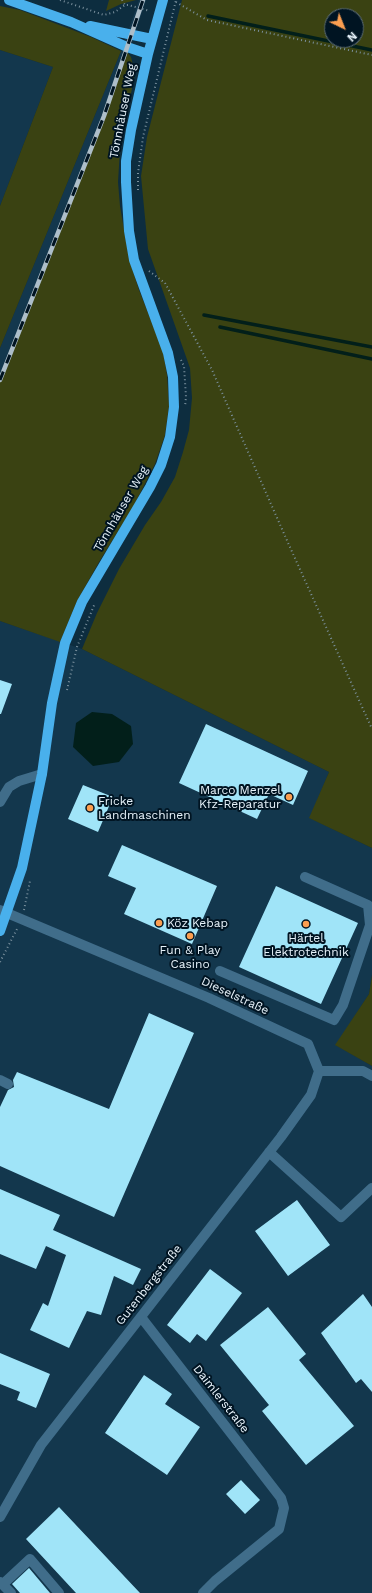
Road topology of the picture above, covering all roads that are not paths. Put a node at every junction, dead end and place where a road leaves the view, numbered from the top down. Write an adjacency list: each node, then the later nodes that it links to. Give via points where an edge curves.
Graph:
1 (9, 0): 3 (main road)
2 (163, 0): 4 (main road, Tönnhäuser Weg)
3 (71, 22): 4 (main road); 5 (main road)
4 (152, 39): 5 (main road, Tönnhäuser Weg)
5 (148, 54): 6 (main road, Tönnhäuser Weg, via 126,161 126,206 134,260 168,353 173,377 174,407 170,436 161,465 150,487 82,602 66,643 52,703)
6 (42, 774): 7 (street, via 19,780 9,786); 9 (main road, Tönnhäuser Weg, via 22,868)
7 (0, 802)
8 (305, 877): 11 (street, via 368,905 370,925 343,1005 334,1020)
9 (4, 911): 10 (main road, Tönnhäuser Weg); 12 (street, Dieselstraße, via 209,998 308,1044)
10 (0, 931)
11 (220, 971)
12 (319, 1071): 13 (street, via 363,1071); 14 (street, Gutenbergstraße, via 311,1095)
13 (372, 1076)
14 (270, 1152): 15 (street, via 341,1217); 16 (street, Gutenbergstraße)
15 (372, 1188)
16 (141, 1317): 17 (street, Gutenbergstraße, via 41,1445); 21 (street, Daimlerstraße, via 280,1498 284,1508 279,1529)
17 (0, 1517)
18 (1, 1583): 19 (street); 20 (street, via 30,1559)
19 (11, 1593)
20 (59, 1593)
21 (204, 1593)

